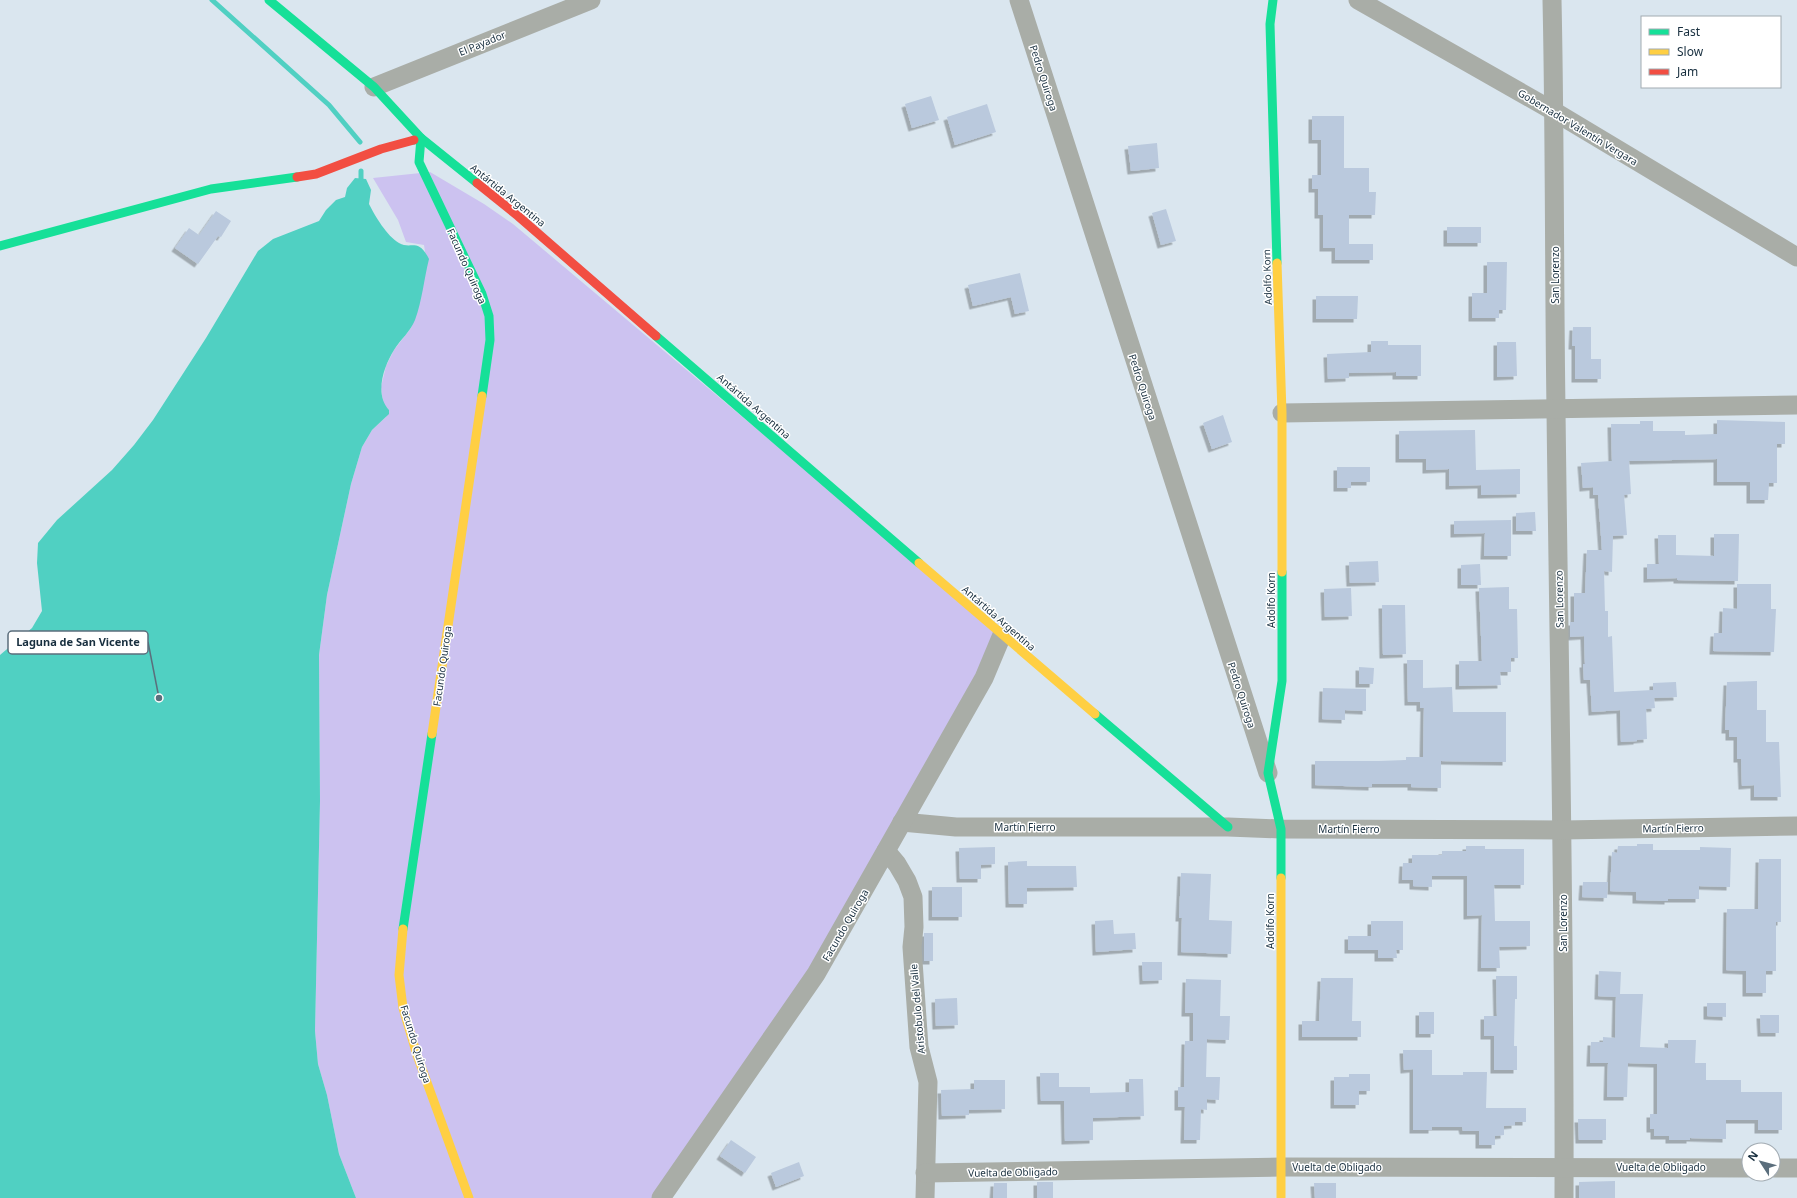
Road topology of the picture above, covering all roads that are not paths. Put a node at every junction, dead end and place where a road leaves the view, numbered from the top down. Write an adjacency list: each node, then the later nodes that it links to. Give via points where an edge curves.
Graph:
1 (269, 0): 7 (street, Antártida Argentina)
2 (591, 0): 7 (street, El Payador)
3 (1019, 0): 16 (street, Pedro Quiroga)
4 (1273, 0): 14 (street, Adolfo Korn, via 1270,24)
5 (1358, 0): 8 (street, Gobernador Valentín Vergara)
6 (1552, 0): 8 (street, San Lorenzo)
7 (374, 87): 9 (street, Antártida Argentina)
8 (1555, 112): 11 (street, Gobernador Valentín Vergara); 13 (street, San Lorenzo)
9 (421, 138): 10 (street, via 381,149 316,174 211,189); 15 (street, Antártida Argentina, via 518,216); 29 (street, Facundo Quiroga, via 419,162 482,294 489,316 490,340 401,941 399,975 403,1008 417,1055)
10 (0, 246)
11 (1797, 257)
12 (1797, 405): 13 (street)
13 (1556, 408): 14 (street); 21 (street, San Lorenzo)
14 (1282, 413): 16 (street, Adolfo Korn, via 1282,681)
15 (1002, 636): 17 (street, Facundo Quiroga, via 984,678); 19 (street, Antártida Argentina)
16 (1268, 773): 20 (street, Adolfo Korn)
17 (902, 822): 19 (street, Martín Fierro, via 956,827); 22 (street, Facundo Quiroga)
18 (1797, 826): 21 (street, Martín Fierro)
19 (1228, 827): 20 (street, Martín Fierro)
20 (1281, 829): 21 (street, Martín Fierro); 24 (street, Adolfo Korn)
21 (1563, 830): 23 (street, San Lorenzo)
22 (886, 851): 28 (street, Aristobulo del Valle, via 907,881 913,897 912,947 919,1047 928,1082); 30 (street, Facundo Quiroga, via 816,974)
23 (1564, 1166): 24 (street, Vuelta de Obligado); 25 (street, Vuelta de Obligado); 33 (street, San Lorenzo)
24 (1281, 1167): 28 (street, Vuelta de Obligado); 32 (street, Adolfo Korn)
25 (1741, 1168)
26 (1781, 1168): 27 (street)
27 (1797, 1168)
28 (925, 1173): 31 (street, Aristobulo del Valle)
29 (469, 1198)
30 (661, 1198)
31 (925, 1198)
32 (1281, 1198)
33 (1564, 1198)

